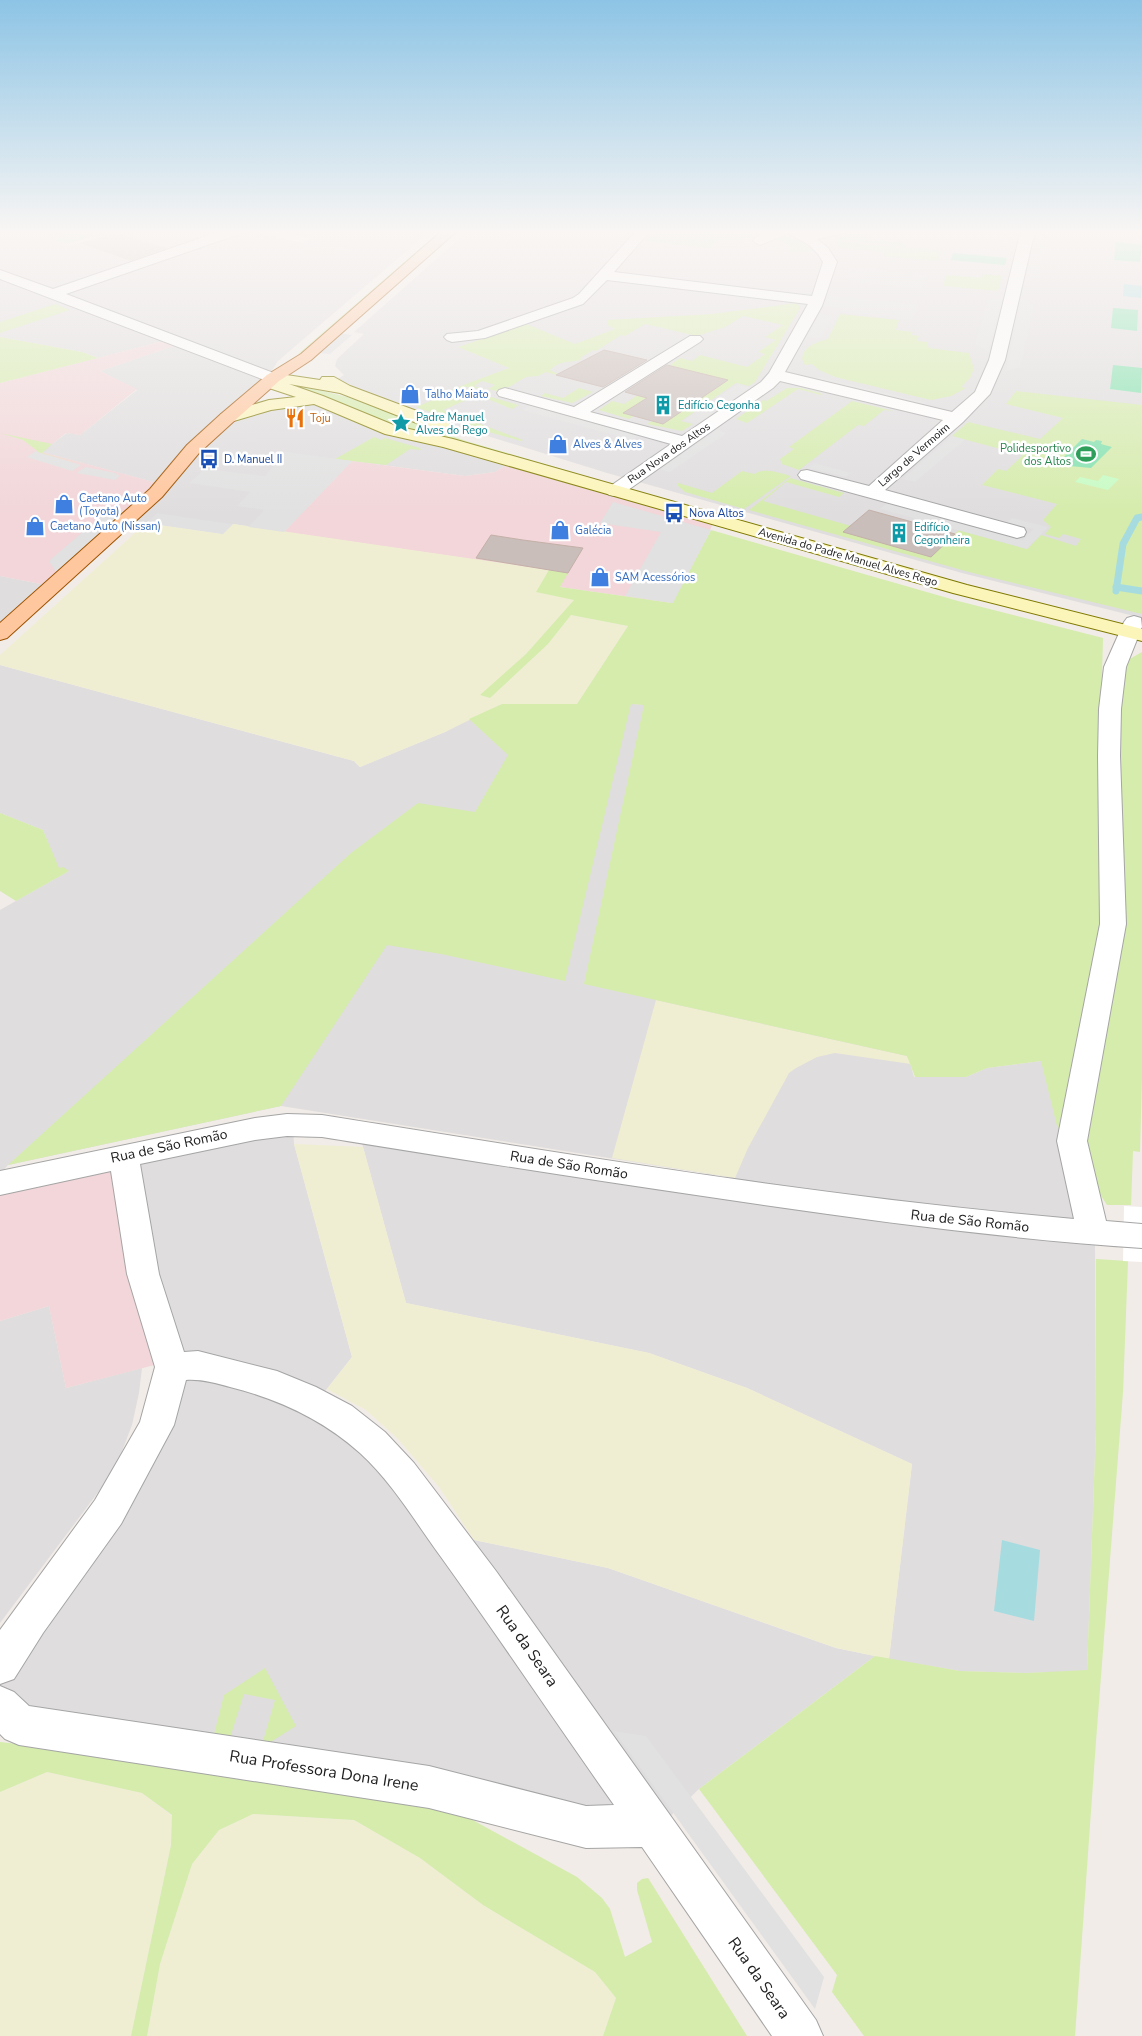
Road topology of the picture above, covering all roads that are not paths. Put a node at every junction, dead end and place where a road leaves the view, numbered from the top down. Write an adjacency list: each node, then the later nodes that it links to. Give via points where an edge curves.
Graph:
1 (135, 325): 11 (street)
2 (323, 325): 11 (main road, via 281,361)
3 (342, 325): 9 (main road)
4 (509, 325): 7 (street, via 480,335)
5 (803, 325): 10 (street, Rua Nova dos Altos)
6 (1005, 325): 17 (street, Largo de Vermoim, via 997,360 982,394)
7 (452, 337)
8 (695, 339): 15 (street)
9 (298, 364): 11 (main road); 12 (main road, Avenida do Padre Manuel Alves Rego)
10 (776, 374): 17 (street); 18 (street, Rua Nova dos Altos, via 767,385)
11 (273, 378): 12 (main road, Avenida do Padre Manuel Alves Rego); 14 (main road, Avenida do Padre Manuel Alves Rego, via 275,385); 16 (main road)
12 (344, 389): 20 (main road, Avenida do Padre Manuel Alves Rego, via 469,437)
13 (505, 393): 15 (street)
14 (327, 403): 16 (main road, Avenida do Padre Manuel Alves Rego, via 284,402); 20 (main road, Avenida do Padre Manuel Alves Rego, via 391,430)
15 (576, 413): 18 (street)
16 (227, 418): 24 (main road, via 193,449 156,493)
17 (956, 418): 21 (street, Largo de Vermoim)
18 (684, 442): 20 (street, Rua Nova dos Altos)
19 (807, 475): 21 (street, Largo de Vermoim)
20 (620, 487): 23 (main road, Avenida do Padre Manuel Alves Rego, via 951,587)
21 (872, 492): 22 (street, Largo de Vermoim)
22 (1017, 532)
23 (1137, 628): 27 (street, via 1115,667 1109,756 1113,924 1072,1141)
24 (0, 634)
25 (124, 1156): 26 (street, Rua de São Romão); 27 (street, Rua de São Romão, via 255,1129 287,1125 322,1126 808,1201); 29 (street, via 144,1274)
26 (0, 1182)
27 (1093, 1233): 28 (street, Rua de São Romão)
28 (1133, 1235)
29 (172, 1368): 30 (street, via 158,1425 108,1512); 32 (street, Rua da Seara, via 198,1364 264,1380 340,1417 373,1443 483,1584)
30 (0, 1665)
31 (0, 1706): 32 (street, Rua Professora Dona Irene, via 19,1725 429,1787 586,1828)
32 (652, 1826): 33 (street, Rua da Seara)
33 (800, 2036)

